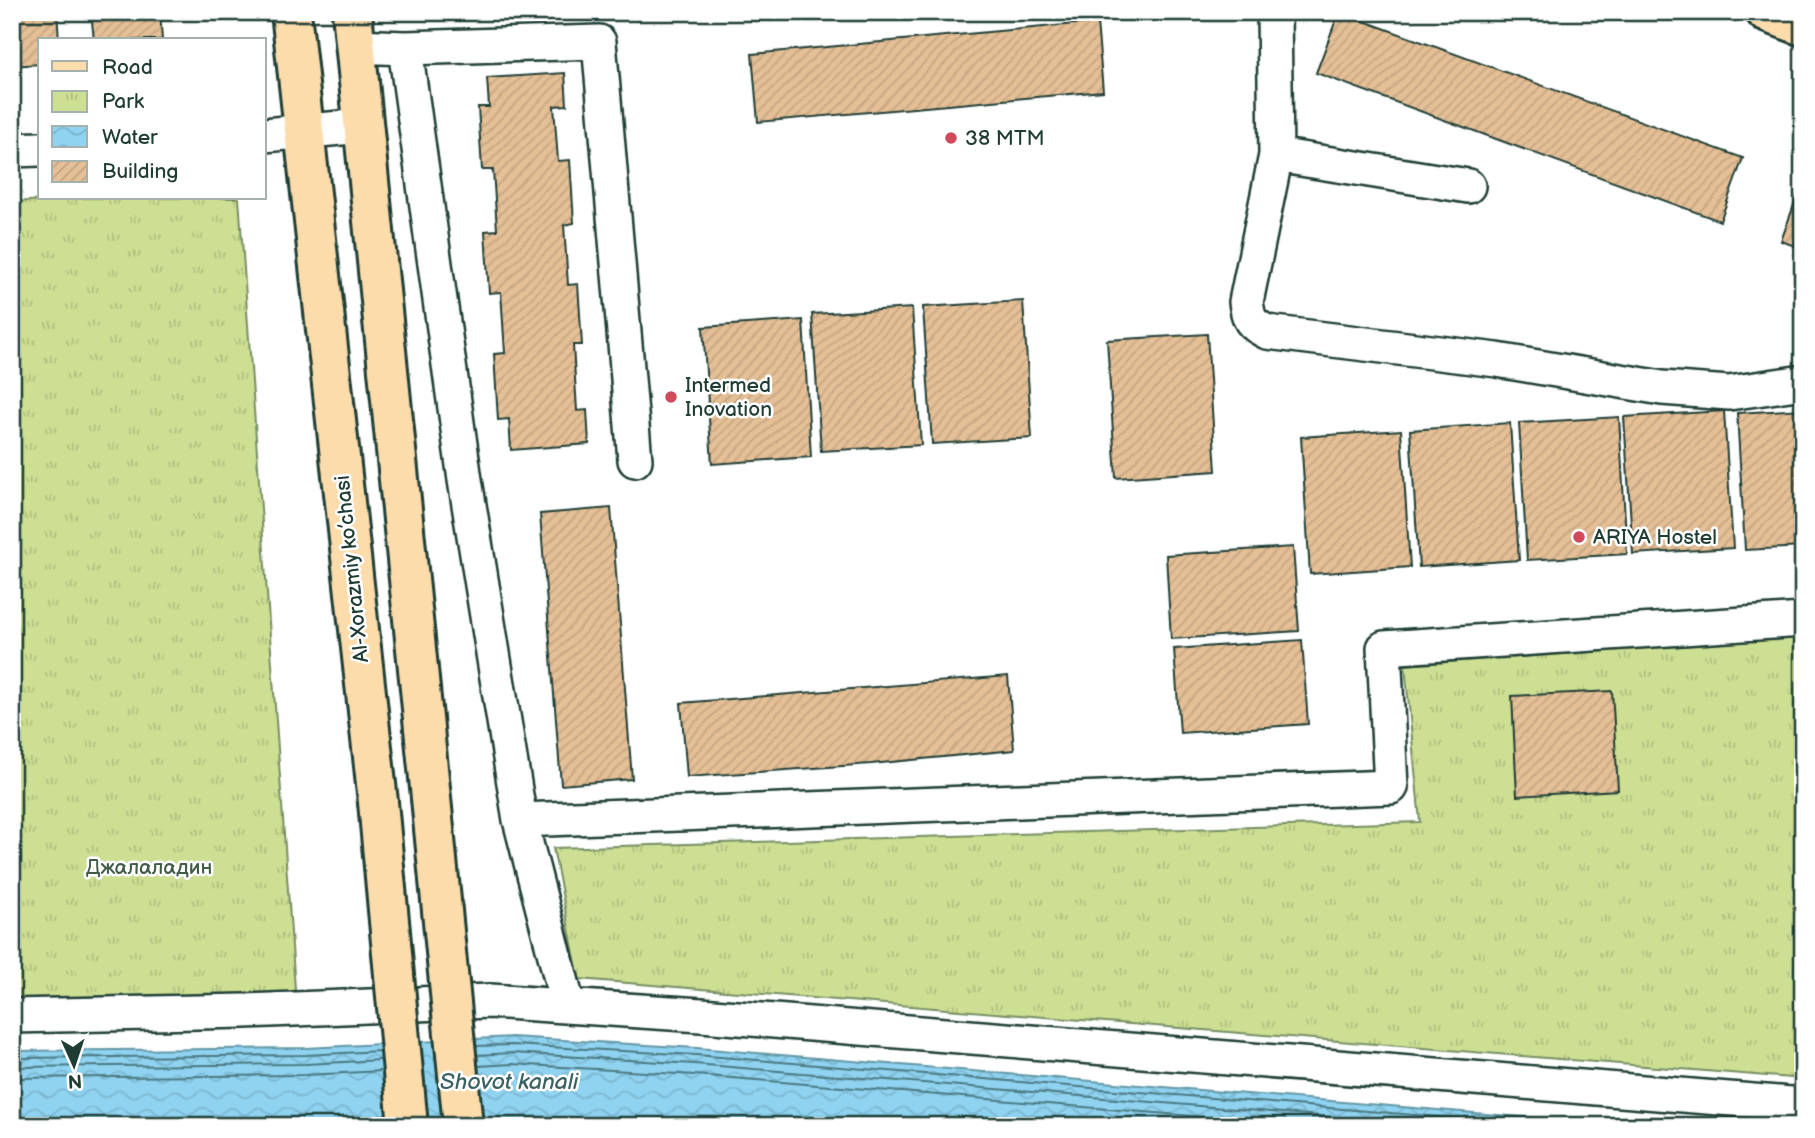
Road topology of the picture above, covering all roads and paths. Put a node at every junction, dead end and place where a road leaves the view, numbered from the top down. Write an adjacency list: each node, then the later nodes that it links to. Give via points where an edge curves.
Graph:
1 (291, 12): 8 (main road, Al-Xorazmiy ko’chasi)
2 (1274, 12): 12 (street)
3 (1766, 12): 4 (main road)
4 (1803, 26)
5 (354, 29): 6 (street); 7 (main road)
6 (405, 48): 15 (street, via 599,42); 17 (street, via 465,480)
7 (363, 126): 8 (street); 22 (main road, bridge)
8 (304, 132): 9 (street); 21 (main road, Al-Xorazmiy ko’chasi, bridge, via 378,802)
9 (266, 135)
10 (38, 149): 11 (street)
11 (12, 150)
12 (1276, 155): 13 (street); 14 (street, via 1246,302 1252,324 1267,332 1497,360 1662,388 1729,393)
13 (1468, 186)
14 (1803, 382)
15 (635, 460)
16 (1803, 620): 17 (street, via 1384,648 1391,787)
17 (520, 820): 18 (street)
18 (568, 1006): 19 (street, via 490,1001); 20 (street)
19 (12, 1016)
20 (1803, 1105)
21 (408, 1126)
22 (463, 1126)

